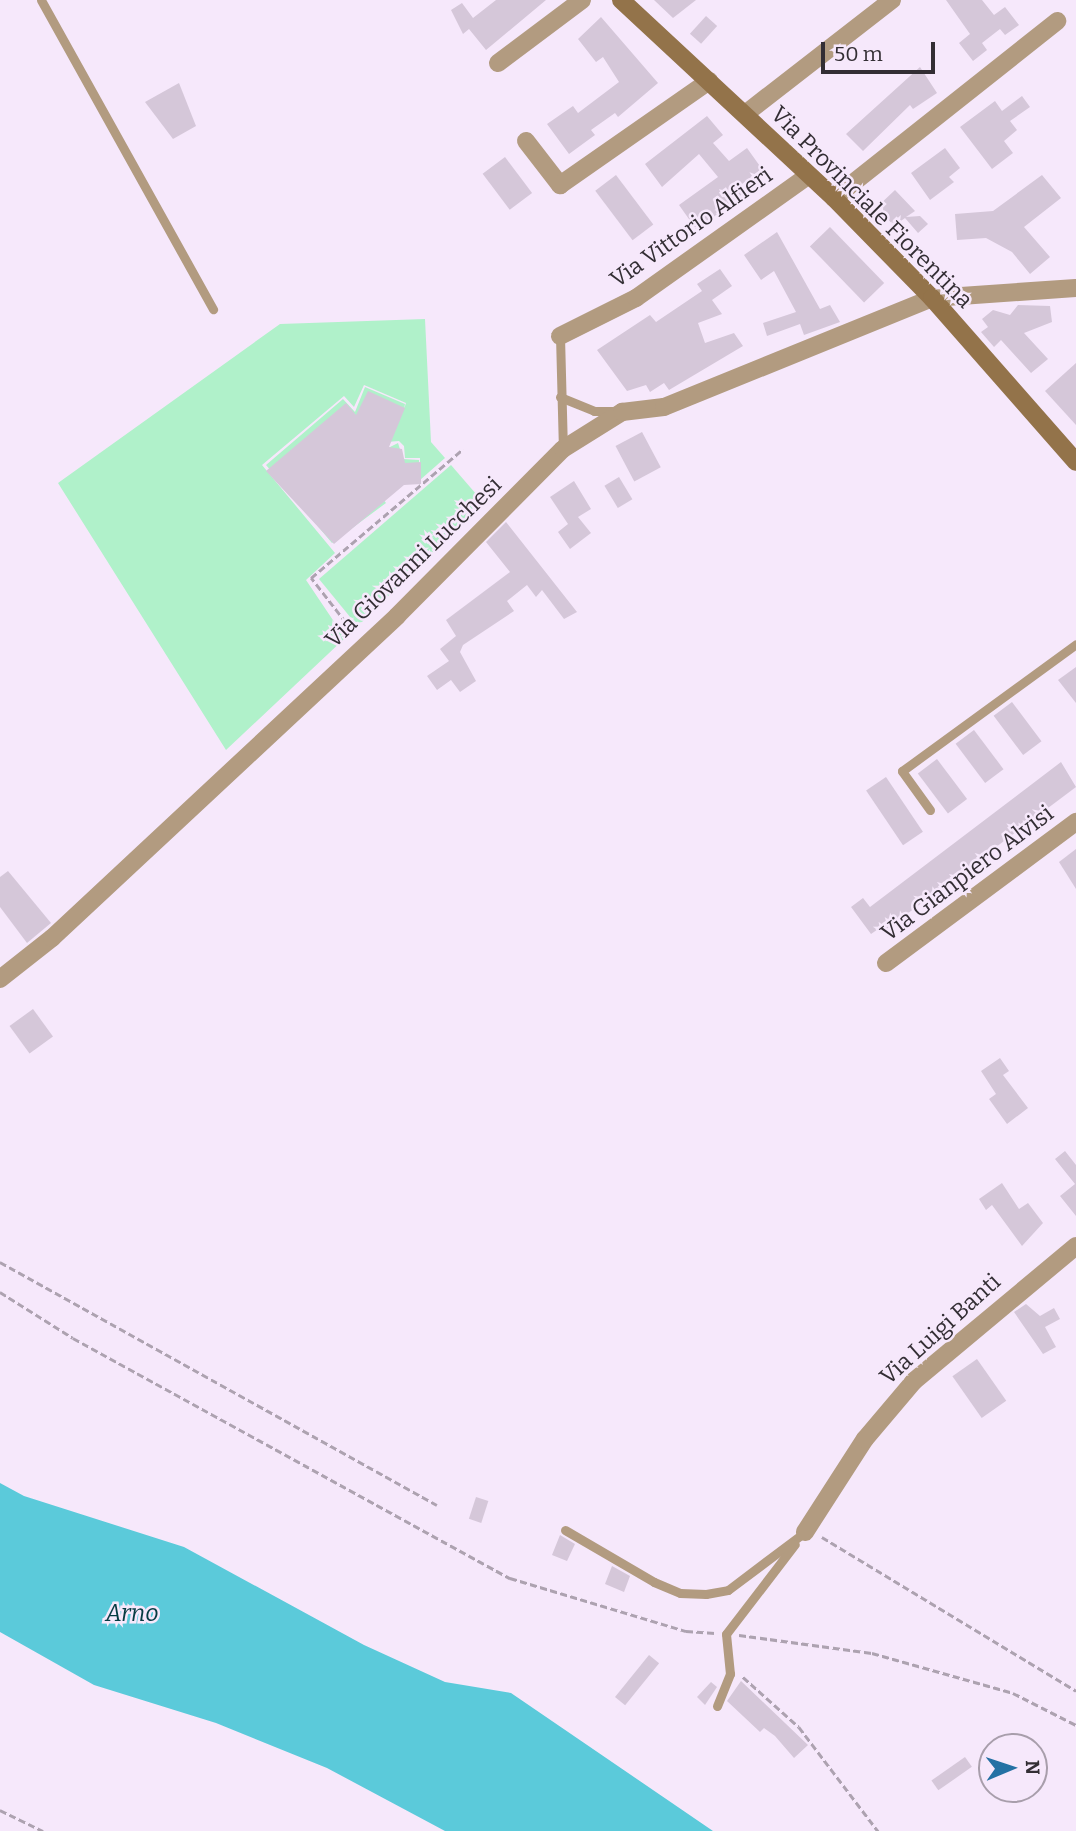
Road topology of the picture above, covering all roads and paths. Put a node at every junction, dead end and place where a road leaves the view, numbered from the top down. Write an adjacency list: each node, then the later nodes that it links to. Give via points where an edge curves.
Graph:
1 (41, 0): 14 (lane)
2 (582, 0): 6 (street)
3 (621, 0): 7 (main road, Via Provinciale Fiorentina)
4 (892, 0): 8 (street)
5 (1057, 21): 11 (street)
6 (498, 63)
7 (709, 81): 8 (main road, Via Provinciale Fiorentina); 9 (street, via 560,185)
8 (745, 114): 10 (main road, Via Provinciale Fiorentina)
9 (526, 141)
10 (809, 175): 11 (main road, Via Provinciale Fiorentina); 15 (street, Via Vittorio Alfieri, via 636,298)
11 (834, 198): 13 (main road, Via Provinciale Fiorentina)
12 (1076, 288): 13 (street, Via Giovanni Lucchesi)
13 (932, 298): 17 (street, Via Giovanni Lucchesi, via 664,407); 20 (main road, Via Provinciale Fiorentina)
14 (213, 309)
15 (560, 335): 16 (lane)
16 (560, 397): 17 (lane, via 594,411); 18 (lane)
17 (622, 412): 18 (street, Via Giovanni Lucchesi)
18 (564, 449): 26 (street, Via Giovanni Lucchesi, via 397,616 52,938)
19 (463, 450): 21 (path, via 311,578)
20 (1076, 462)
21 (346, 623)
22 (1076, 644): 23 (lane, via 902,771)
23 (930, 810)
24 (1076, 822): 25 (street, Via Gianpiero Alvisi)
25 (886, 963)
26 (0, 979)
27 (1076, 1246): 31 (street, Via Luigi Banti, via 914,1381 865,1439)
28 (0, 1262): 30 (path)
29 (0, 1292): 33 (path, via 73,1338 510,1578 686,1631)
30 (437, 1505)
31 (809, 1525): 32 (lane, via 728,1590 706,1594 680,1593 654,1582); 33 (lane); 35 (path, via 831,1547)
32 (565, 1530)
33 (726, 1634): 34 (lane); 37 (path, via 872,1653 1013,1693)
34 (729, 1661): 36 (lane, via 730,1674); 40 (path, via 799,1727)
35 (1076, 1690)
36 (717, 1706)
37 (1076, 1725)
38 (0, 1810): 39 (path)
39 (43, 1831)
40 (878, 1831)

